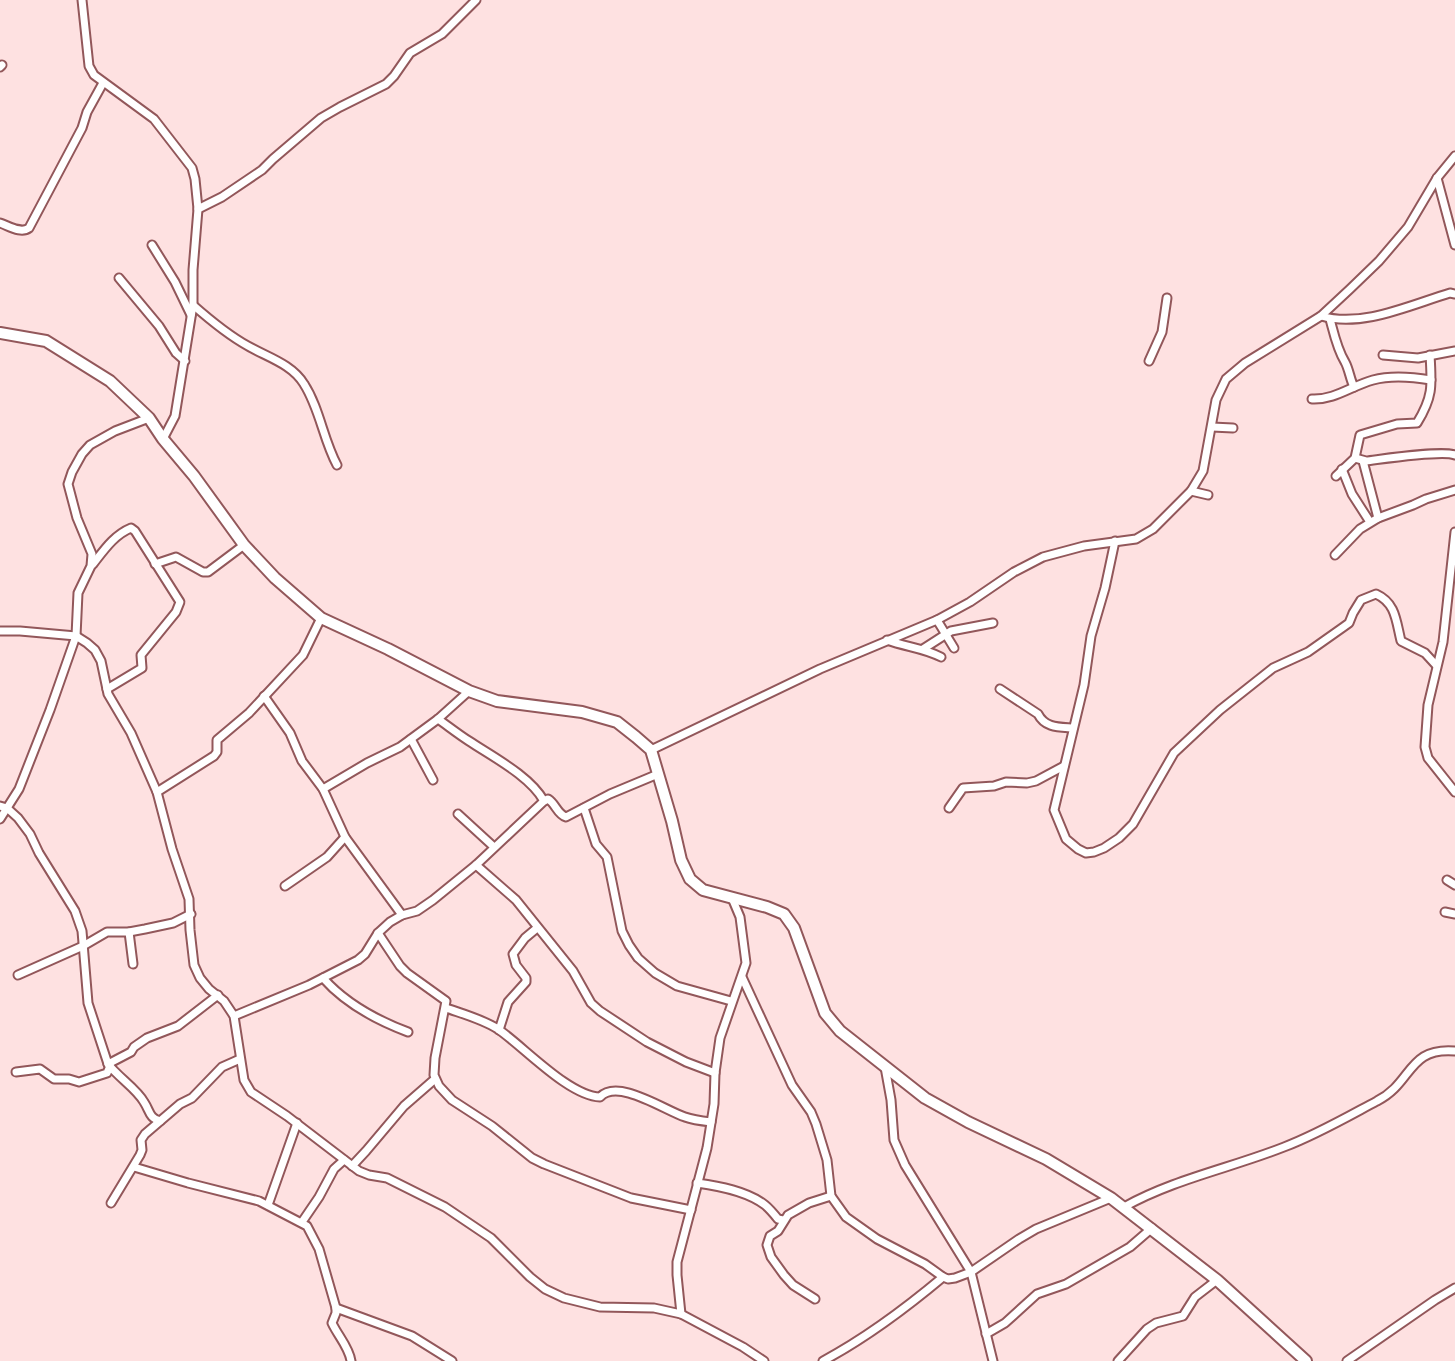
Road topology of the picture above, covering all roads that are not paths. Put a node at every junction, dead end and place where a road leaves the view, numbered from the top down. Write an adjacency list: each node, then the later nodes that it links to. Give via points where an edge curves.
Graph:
1 (82, 0): 3 (street, via 89,66)
2 (476, 0): 6 (street, via 442,34 410,53 386,84 321,118 262,170)
3 (103, 83): 6 (street, via 154,119 192,168); 7 (street, via 29,228)
4 (1455, 156): 5 (street)
5 (1437, 178): 9 (street); 14 (street, via 1408,227)
6 (198, 209): 13 (street)
7 (0, 223)
8 (152, 245): 15 (street)
9 (1455, 245)
10 (119, 278): 21 (street)
11 (1455, 294): 16 (street, via 1358,320)
12 (1167, 298): 22 (street, via 1162,332)
13 (193, 305): 15 (street); 32 (street, via 298,375)
14 (1321, 316): 16 (street); 27 (street, via 1226,379)
15 (192, 317): 21 (street)
16 (1330, 319): 24 (street)
17 (0, 333): 26 (main road, via 46,341 110,381)
18 (1455, 351): 20 (street)
19 (1383, 355): 20 (street)
20 (1430, 355): 23 (street)
21 (185, 361): 29 (street, via 175,416)
22 (1149, 361)
23 (1431, 380): 24 (street, via 1381,378); 31 (street, via 1430,398 1417,423 1360,435)
24 (1354, 387): 25 (street, via 1331,398)
25 (1312, 399)
26 (149, 418): 29 (main road); 44 (street, via 90,445 72,472 68,484 92,554)
27 (1212, 427): 28 (street); 36 (street, via 1203,471)
28 (1233, 428)
29 (163, 439): 41 (main road)
30 (1455, 455): 31 (street)
31 (1359, 460): 33 (street); 38 (street)
32 (337, 465)
33 (1342, 469): 34 (street); 38 (street, via 1352,494)
34 (1336, 476)
35 (1455, 490): 38 (street)
36 (1191, 491): 37 (street); 40 (street, via 1153,529 1136,539)
37 (1208, 495)
38 (1374, 520): 42 (street)
39 (1455, 532): 55 (street)
40 (1115, 541): 46 (street, via 1043,557); 61 (street)
41 (244, 545): 43 (street, via 208,572 180,557); 45 (main road)
42 (1335, 555)
43 (155, 564): 44 (street, via 131,528 109,543); 56 (street, via 179,607 141,655 142,668)
44 (91, 566): 50 (street, via 78,593)
45 (321, 618): 58 (main road); 59 (street, via 303,655)
46 (937, 620): 49 (street); 51 (street)
47 (993, 623): 49 (street)
48 (0, 631): 50 (street)
49 (946, 635): 52 (street); 53 (street)
50 (76, 636): 56 (street, via 95,650); 71 (street, via 19,789)
51 (887, 640): 53 (street); 63 (street)
52 (954, 648)
53 (923, 649): 54 (street)
54 (941, 657)
55 (1436, 665): 64 (street, via 1401,641 1385,598 1376,594 1361,600 1349,623 1257,680 1174,753 1133,824 1094,852 1086,853 1066,839 1055,817); 69 (street, via 1425,747)
56 (107, 689): 68 (street)
57 (1000, 689): 61 (street, via 1046,724)
58 (469, 691): 60 (street); 63 (main road, via 497,701 617,722)
59 (264, 696): 67 (street); 68 (street, via 217,740 214,756)
60 (438, 719): 62 (street); 70 (street, via 511,768)
61 (1073, 728): 64 (street)
62 (411, 739): 66 (street); 67 (street)
63 (651, 750): 65 (main road)
64 (1064, 766): 73 (street, via 1027,783 963,788)
65 (658, 774): 72 (street); 80 (main road, via 690,879 703,890)
66 (433, 780)
67 (323, 789): 76 (street)
68 (157, 792): 82 (street)
69 (1455, 792)
70 (544, 801): 72 (street, via 552,801 566,817); 77 (street)
71 (3, 807): 75 (street); 88 (street, via 30,834 75,911)
72 (584, 808): 94 (street, via 596,844 607,857 622,931 638,958 677,986)
73 (949, 808)
74 (458, 814): 77 (street)
75 (0, 819)
76 (345, 837): 79 (street, via 327,857); 84 (street)
77 (494, 847): 78 (street)
78 (476, 865): 84 (street, via 417,911); 85 (street, via 516,900)
79 (285, 886)
80 (732, 898): 91 (street, via 745,944); 102 (main road, via 784,914 825,1013)
81 (1445, 912): 83 (street)
82 (191, 914): 86 (street); 93 (street, via 194,965)
83 (1455, 914)
84 (402, 915): 87 (street)
85 (537, 928): 97 (street, via 513,954 526,982 508,1002); 104 (street, via 600,1011 647,1042)
86 (129, 932): 88 (street, via 107,932); 89 (street)
87 (378, 933): 92 (street, via 358,960); 95 (street, via 400,966 445,999)
88 (83, 946): 90 (street); 101 (street, via 88,1003)
89 (133, 964)
90 (18, 975)
91 (742, 977): 94 (street); 113 (street, via 816,1124)
92 (323, 978): 96 (street); 98 (street, via 358,1008)
93 (218, 995): 96 (street); 101 (street, via 178,1026 147,1038)
94 (731, 1001): 104 (street)
95 (446, 1008): 97 (street); 105 (street)
96 (234, 1016): 100 (street)
97 (499, 1030): 107 (street, via 590,1096 616,1090)
98 (408, 1032)
99 (1455, 1051): 117 (street, via 1425,1055 1382,1099 1285,1147 1149,1193)
100 (240, 1059): 106 (street, via 222,1067); 108 (street, via 248,1090)
101 (109, 1065): 103 (street, via 107,1073 79,1082 54,1079 40,1069); 106 (street)
102 (885, 1067): 114 (main road, via 925,1098); 122 (street, via 894,1140)
103 (16, 1072)
104 (715, 1073): 107 (street)
105 (435, 1079): 110 (street); 118 (street, via 452,1100 532,1158 631,1198)
106 (160, 1121): 111 (street, via 141,1140)
107 (711, 1122): 112 (street)
108 (297, 1123): 109 (street); 116 (street)
109 (344, 1160): 110 (street); 120 (street)
110 (352, 1166): 128 (street, via 445,1207 491,1238 545,1289 564,1298 600,1307)
111 (134, 1167): 115 (street); 116 (street)
112 (697, 1183): 118 (street); 119 (street, via 749,1197)
113 (831, 1196): 119 (street); 123 (street, via 858,1227)
114 (1111, 1198): 117 (main road); 122 (street, via 1036,1229)
115 (111, 1203)
116 (268, 1205): 120 (street)
117 (1124, 1207): 121 (main road)
118 (691, 1210): 128 (street, via 677,1262)
119 (783, 1220): 126 (street, via 768,1240 771,1257 793,1285)
120 (302, 1222): 127 (street, via 319,1249)
121 (1152, 1228): 124 (main road); 129 (street, via 1066,1284 1037,1294)
122 (971, 1272): 123 (street); 129 (street)
123 (943, 1277): 133 (street)
124 (1217, 1280): 135 (street, via 1195,1297 1183,1316 1147,1329); 136 (main road)
125 (1455, 1288): 137 (street)
126 (815, 1299)
127 (336, 1308): 130 (street, via 332,1323); 131 (street, via 412,1336)
128 (681, 1314): 132 (street)
129 (986, 1334): 134 (street)
130 (351, 1361)
131 (452, 1361)
132 (764, 1361)
133 (823, 1361)
134 (993, 1361)
135 (1118, 1361)
136 (1306, 1361)
137 (1347, 1361)

